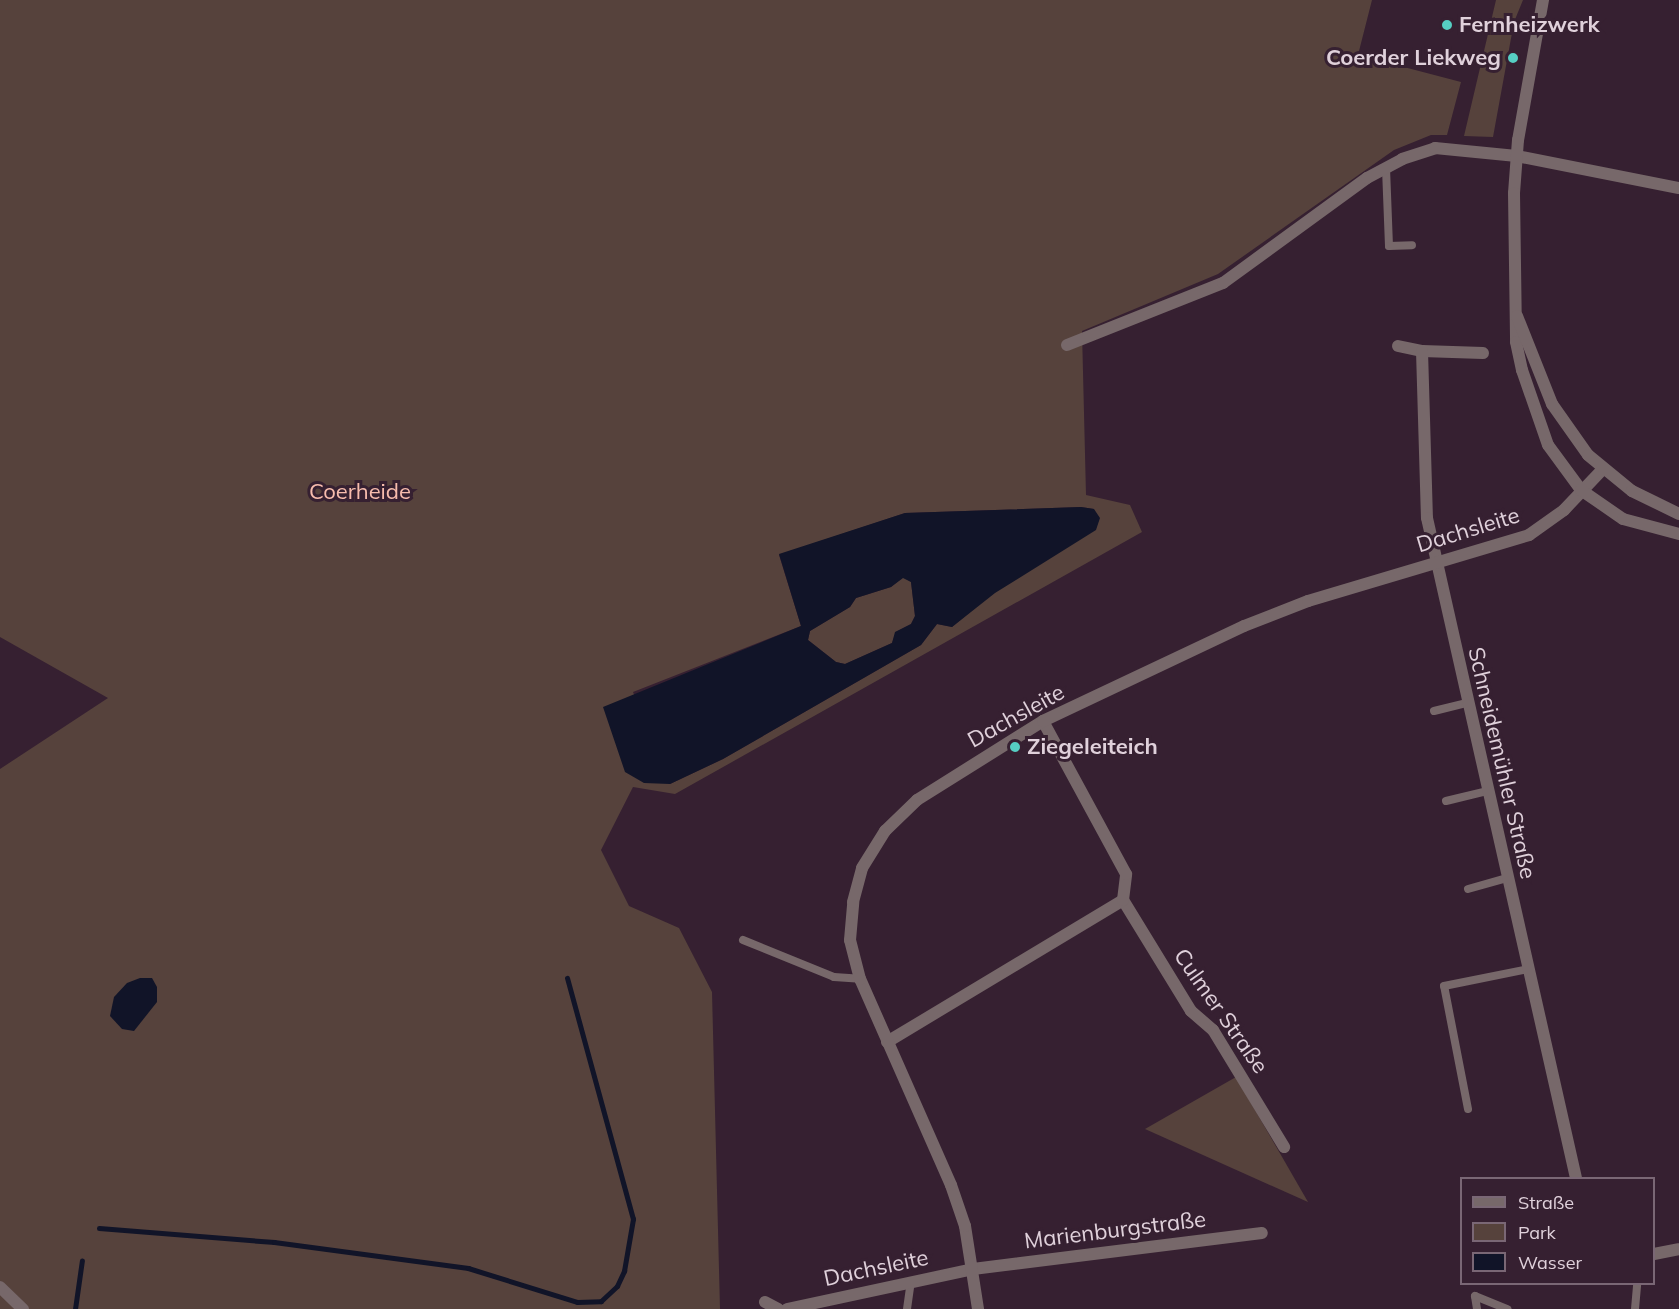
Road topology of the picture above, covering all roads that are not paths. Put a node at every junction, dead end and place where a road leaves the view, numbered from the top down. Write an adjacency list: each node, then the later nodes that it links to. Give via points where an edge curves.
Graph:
1 (1543, 0): 2 (street)
2 (1517, 156): 3 (street, via 1435,148); 4 (street); 6 (street, via 1513,240)
3 (1386, 168): 5 (lane, via 1389,246); 7 (street, via 1289,232 1223,283)
4 (1679, 188)
5 (1412, 245)
6 (1517, 315): 11 (street, via 1552,404); 12 (street, via 1518,354 1534,411 1552,451)
7 (1067, 345)
8 (1398, 346): 9 (street)
9 (1422, 351): 10 (street); 15 (street, Schneidemühler Straße, via 1426,518)
10 (1483, 353)
11 (1602, 470): 12 (street, Dachsleite); 13 (street, via 1641,496)
12 (1581, 490): 14 (street, via 1623,519); 15 (street, Dachsleite, via 1564,510 1529,535)
13 (1679, 514)
14 (1679, 534)
15 (1435, 563): 16 (street, Schneidemühler Straße); 18 (street, Dachsleite, via 1265,618)
16 (1467, 703): 17 (lane); 19 (street, Schneidemühler Straße)
17 (1434, 711)
18 (1043, 721): 23 (street, via 1126,874); 26 (street, Dachsleite, via 917,800 885,831 862,868 853,902 850,940)
19 (1487, 791): 20 (lane); 21 (street, Schneidemühler Straße)
20 (1446, 801)
21 (1507, 879): 22 (lane); 25 (street, Schneidemühler Straße)
22 (1468, 889)
23 (1123, 900): 27 (street); 29 (street, Culmer Straße, via 1191,1011 1213,1030)
24 (743, 940): 26 (lane, via 834,976)
25 (1528, 969): 28 (lane, via 1444,986); 30 (street, Schneidemühler Straße)
26 (860, 980): 27 (street, Dachsleite)
27 (887, 1042): 34 (street, Dachsleite, via 951,1185)
28 (1468, 1109)
29 (1284, 1147)
30 (1576, 1177)
31 (1262, 1233): 34 (street, Marienburgstraße)
32 (1679, 1249): 33 (street)
33 (1655, 1254)
34 (974, 1269): 35 (street, Dachsleite); 43 (street, Dachsleite)
35 (911, 1282): 41 (street, Dachsleite); 42 (lane)
36 (1636, 1285): 46 (lane)
37 (0, 1287): 39 (street)
38 (765, 1302): 40 (street)
39 (23, 1309)
40 (778, 1309)
41 (786, 1309)
42 (907, 1309)
43 (978, 1309)
44 (1478, 1309): 45 (lane, via 1475,1296)
45 (1508, 1309)
46 (1635, 1309)

